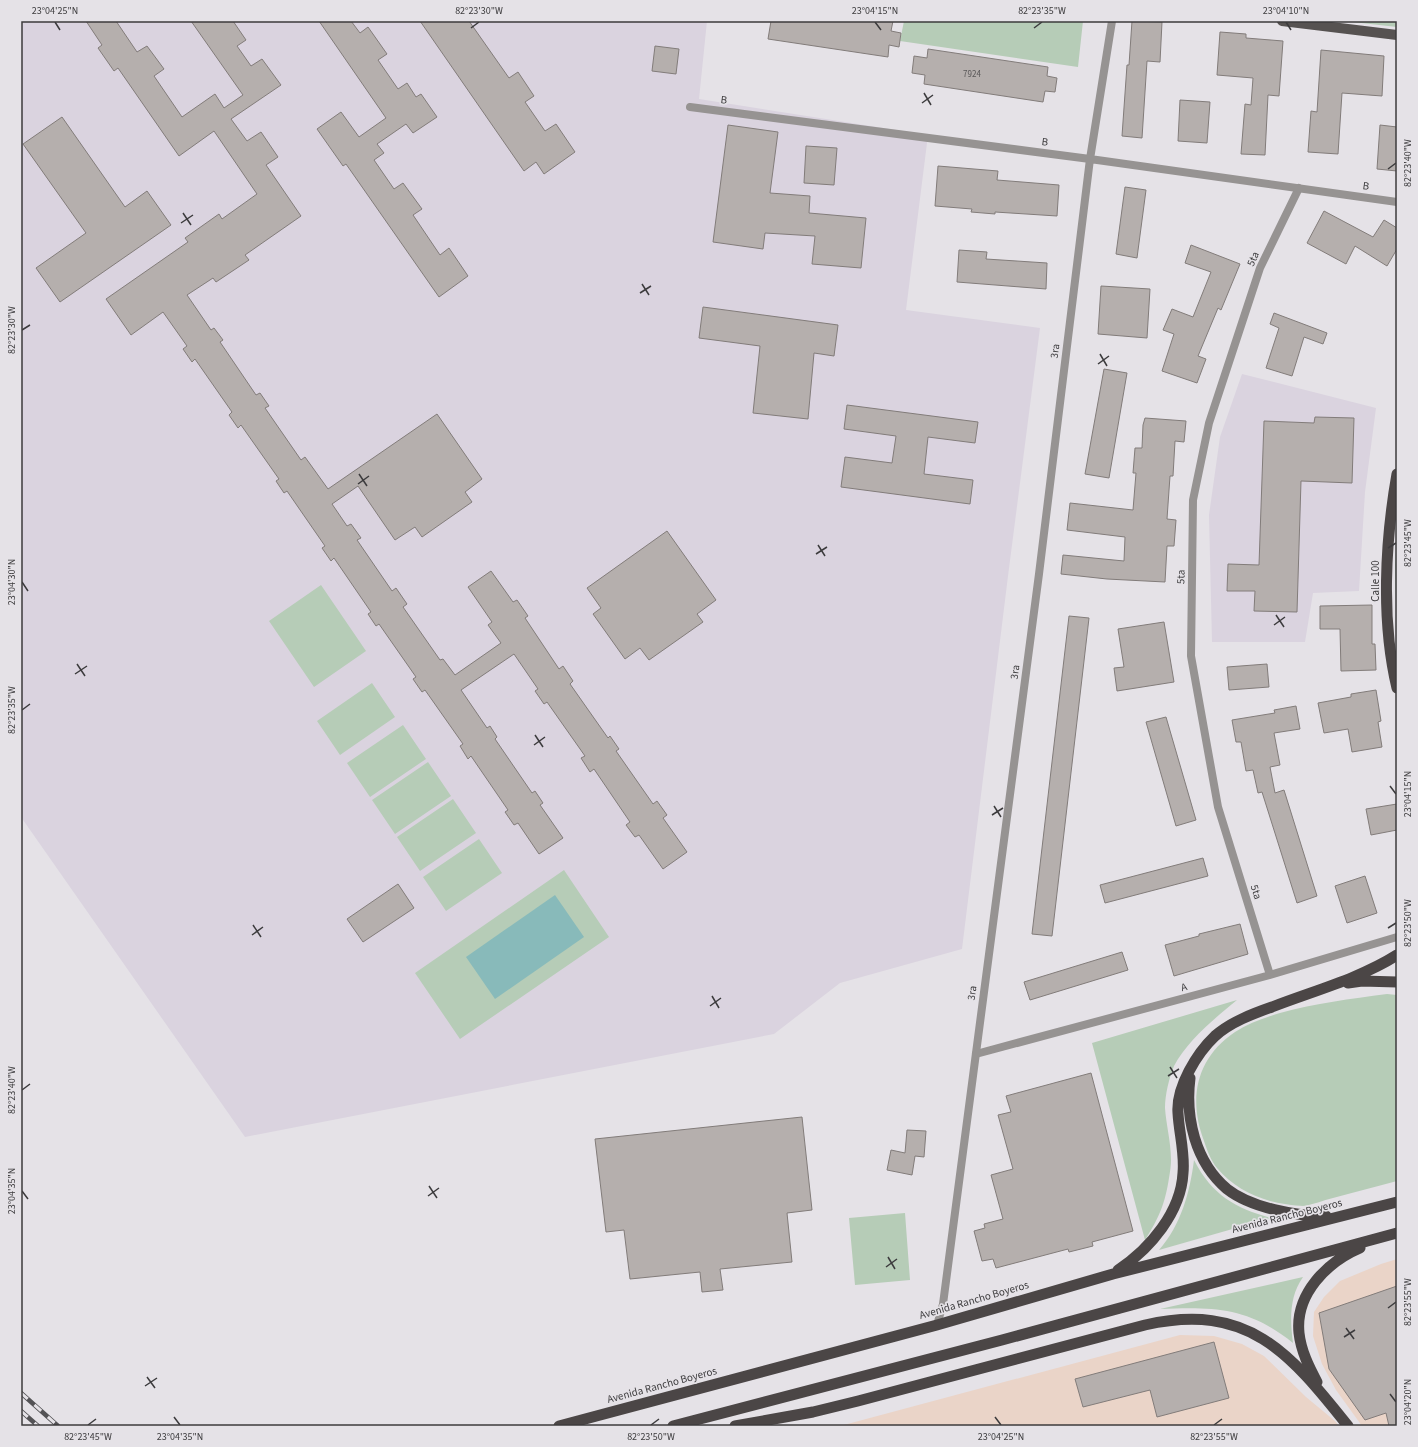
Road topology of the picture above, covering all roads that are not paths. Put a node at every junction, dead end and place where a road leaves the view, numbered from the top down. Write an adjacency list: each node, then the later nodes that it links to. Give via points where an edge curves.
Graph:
1 (1112, 21): 5 (street, 3ra)
2 (1282, 21): 3 (main road)
3 (1397, 35)
4 (690, 107): 5 (street, B)
5 (1090, 159): 6 (street, B); 15 (street, 3ra)
6 (1299, 188): 7 (street, B); 12 (street, 5ta, via 1258,275 1209,423 1193,500 1191,656 1218,807)
7 (1397, 202)
8 (1397, 474): 9 (highway, Calle 100, via 1387,566 1388,635)
9 (1397, 688)
10 (1397, 937): 12 (street, A)
11 (1397, 954): 14 (highway, via 1370,970)
12 (1270, 976): 15 (street, A)
13 (1397, 982): 14 (highway, via 1362,981)
14 (1324, 988): 16 (highway, via 1255,1013 1226,1028 1215,1036)
15 (976, 1054): 21 (street, 3ra, via 943,1304)
16 (1192, 1065): 18 (highway, via 1188,1103 1193,1132 1206,1163 1228,1189 1251,1202 1303,1215 1338,1216); 20 (highway, via 1178,1105 1184,1173 1179,1195 1149,1244)
17 (1397, 1202): 18 (highway, Avenida Rancho Boyeros)
18 (1364, 1210): 20 (highway, Avenida Rancho Boyeros)
19 (1397, 1233): 22 (highway, via 1337,1261 1318,1278 1308,1293 1300,1318 1299,1332 1312,1373); 24 (highway)
20 (1112, 1274): 21 (highway, Avenida Rancho Boyeros)
21 (937, 1325): 23 (highway, Avenida Rancho Boyeros)
22 (1329, 1402): 25 (highway, via 1283,1353 1241,1327 1194,1319 1167,1320 835,1406); 26 (highway)
23 (559, 1426)
24 (673, 1426)
25 (735, 1426)
26 (1348, 1426)

